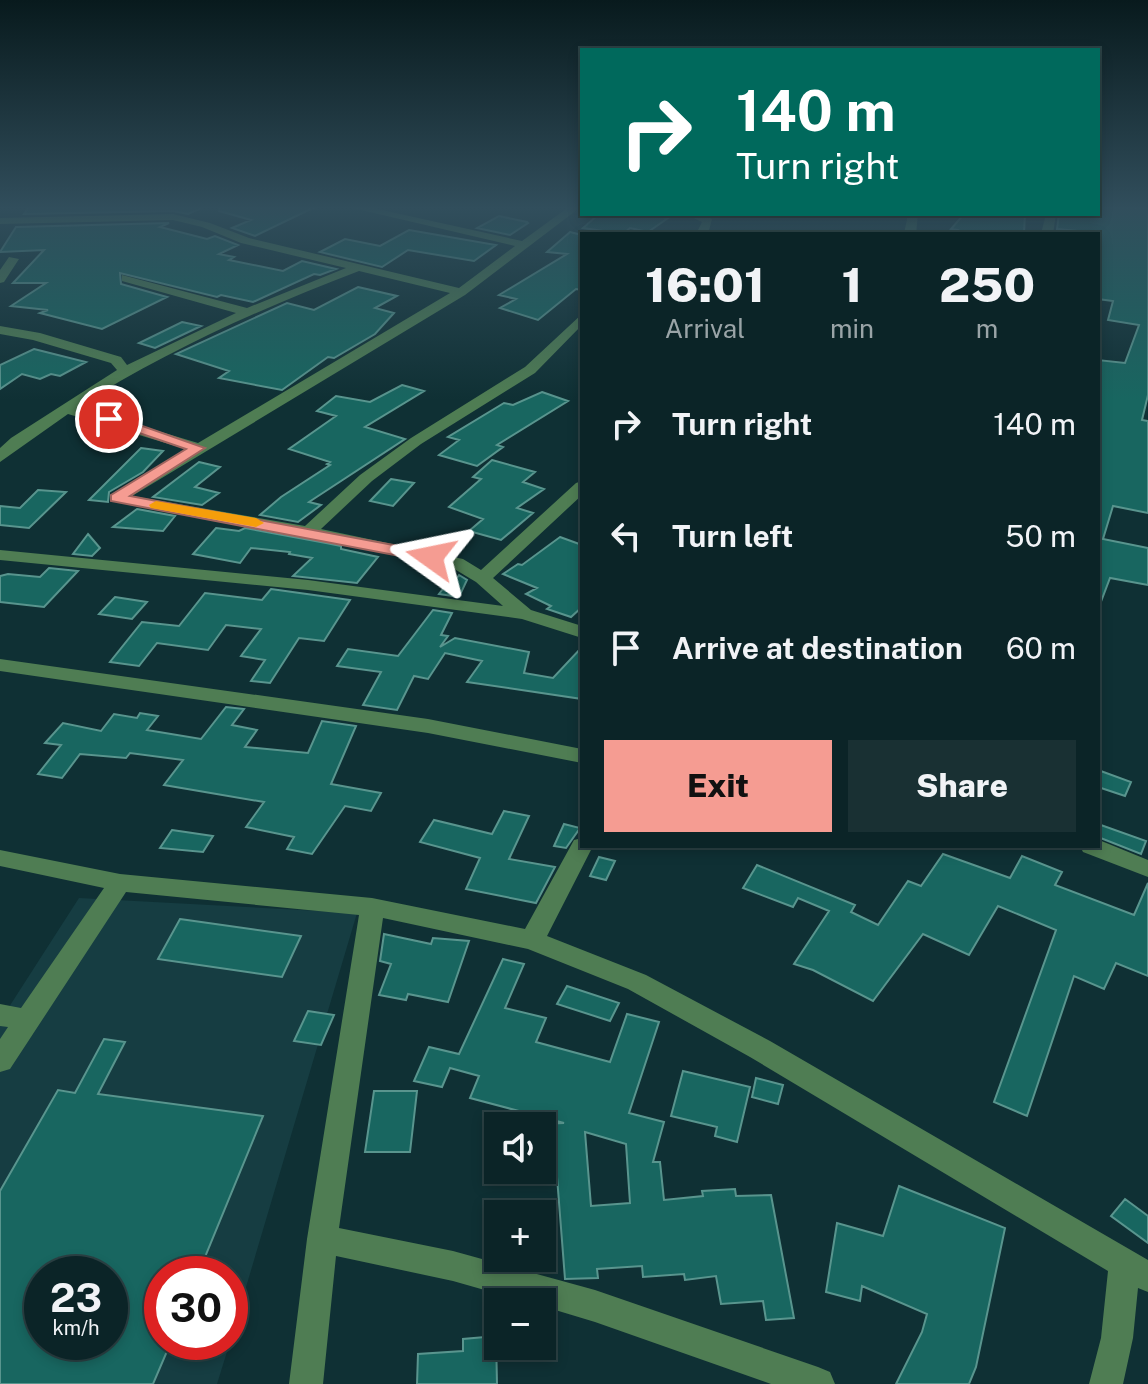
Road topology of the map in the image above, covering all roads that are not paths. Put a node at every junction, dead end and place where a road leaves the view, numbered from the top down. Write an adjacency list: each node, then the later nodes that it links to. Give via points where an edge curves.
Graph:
1 (349, 271): 6 (street)
2 (373, 271): 5 (street)
3 (490, 271): 5 (street)
4 (126, 278): 6 (street)
5 (461, 292): 11 (street)
6 (246, 312): 9 (street)
7 (580, 320): 14 (street, via 530,370 416,441)
8 (2, 331): 9 (street)
9 (127, 365): 10 (street)
10 (66, 409): 11 (street); 12 (street)
11 (198, 448): 14 (street, via 117,498)
12 (0, 457)
13 (580, 488): 16 (street)
14 (308, 532): 16 (street, via 457,563)
15 (0, 555): 17 (street, via 308,585)
16 (482, 578): 17 (street)
17 (524, 614): 18 (street)
18 (580, 631)
19 (0, 665): 20 (street, via 428,726)
20 (580, 756)
21 (581, 848): 27 (street)
22 (1096, 848): 24 (street)
23 (0, 858): 25 (street)
24 (1148, 869)
25 (120, 883): 26 (street); 29 (street)
26 (372, 907): 27 (street); 31 (street)
27 (532, 940): 32 (street, via 637,982)
28 (0, 1015): 29 (street)
29 (27, 1020): 30 (street)
30 (0, 1061)
31 (322, 1239): 33 (street); 34 (street, via 453,1266 595,1306)
32 (1137, 1269): 35 (street)
33 (306, 1384)
34 (818, 1384)
35 (1106, 1384)

